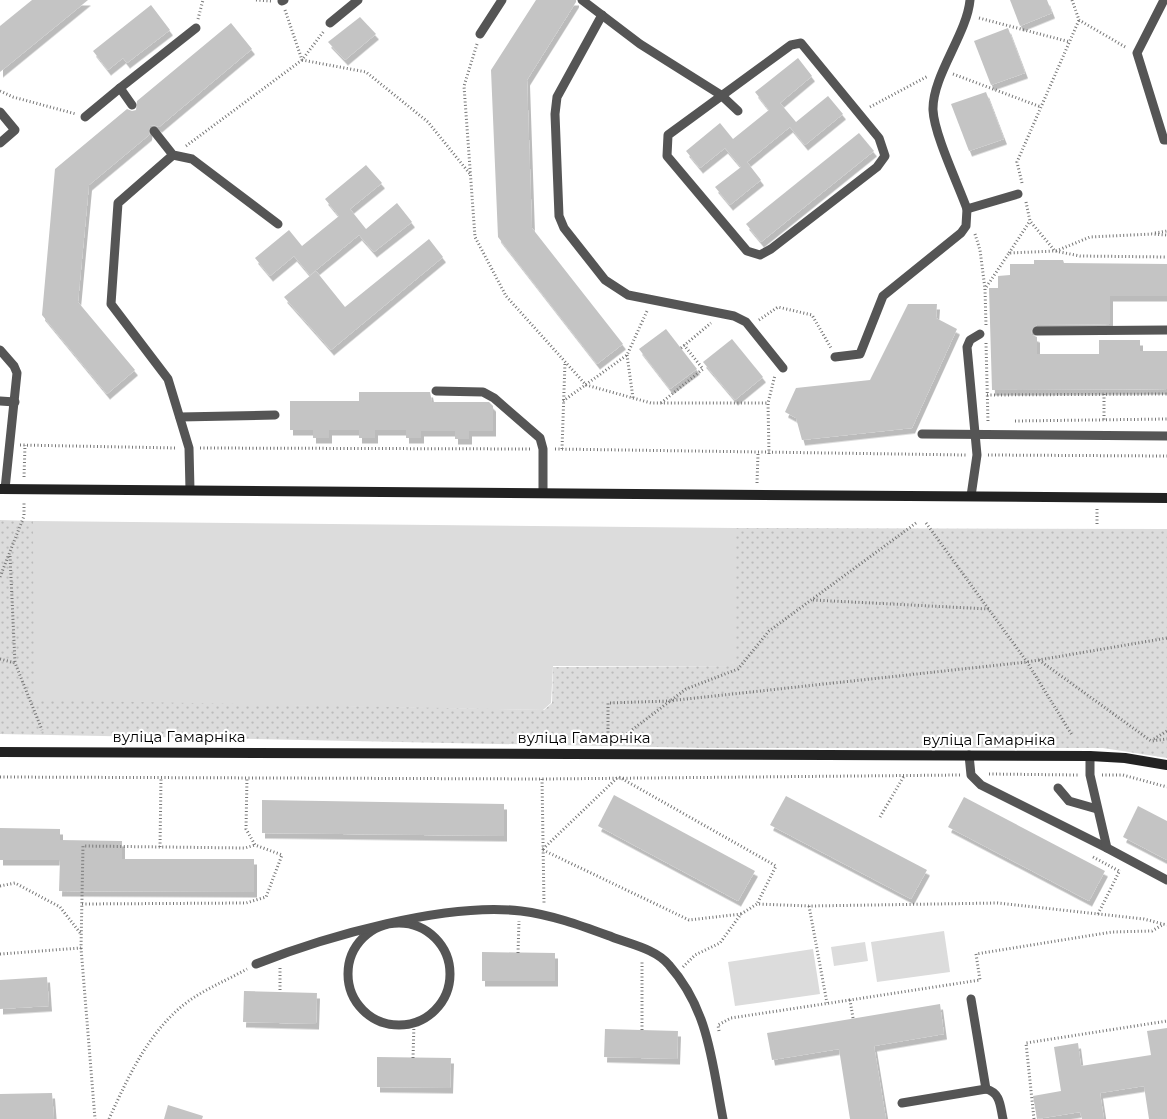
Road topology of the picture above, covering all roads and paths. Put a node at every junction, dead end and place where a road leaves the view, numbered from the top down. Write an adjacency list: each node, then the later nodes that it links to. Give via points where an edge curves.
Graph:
1 (204, 0): 13 (path)
2 (358, 0): 12 (lane)
3 (502, 0): 14 (lane)
4 (582, 0): 10 (lane)
5 (970, 0): 9 (lane)
6 (1072, 0): 11 (path)
7 (1164, 0): 16 (lane)
8 (283, 1): 17 (path)
9 (966, 14): 15 (path); 18 (lane)
10 (602, 15): 22 (lane, via 640,44); 45 (lane, via 557,96 559,216 564,228 605,280 628,295)
11 (1079, 20): 15 (path); 16 (path)
12 (330, 23): 17 (path)
13 (196, 28): 20 (lane)
14 (480, 34): 33 (path, via 464,86)
15 (1070, 42): 25 (path)
16 (1137, 53): 30 (lane, via 1164,140)
17 (302, 60): 32 (path); 33 (path, via 366,72 428,122)
18 (944, 71): 25 (path); 35 (lane, via 933,109)
19 (921, 79): 24 (path)
20 (120, 88): 23 (lane); 28 (lane)
21 (0, 91): 28 (path)
22 (721, 95): 22 (lane, via 668,135 667,156 747,251 760,255 771,249 877,167 884,156 879,138 801,43 790,45); 26 (lane)
23 (132, 105)
24 (870, 107)
25 (1041, 107): 34 (path, via 1018,162)
26 (738, 111)
27 (0, 112): 31 (lane, via 15,130)
28 (85, 117)
29 (154, 131): 32 (lane)
30 (1167, 140)
31 (0, 143)
32 (173, 155): 37 (lane, via 192,159); 71 (lane, via 118,203 111,304 168,379)
33 (471, 175): 56 (path, via 475,237 506,296)
34 (1022, 192): 35 (lane); 36 (path)
35 (967, 212): 44 (path, via 980,250); 55 (lane, via 966,226 961,233 883,296 860,354)
36 (1030, 221): 41 (path); 42 (path)
37 (278, 224)
38 (1167, 231): 39 (path)
39 (1152, 234): 40 (path); 41 (path, via 1090,237)
40 (1167, 235)
41 (1055, 251): 42 (path); 43 (path, via 1080,256)
42 (1009, 253): 44 (path)
43 (1167, 257)
44 (985, 290): 48 (path)
45 (651, 302): 46 (lane); 54 (path)
46 (721, 314): 47 (lane, via 740,319); 67 (path, via 682,347 703,369)
47 (750, 326): 55 (path, via 778,307 812,315); 57 (lane)
48 (986, 326)
49 (1167, 330): 50 (lane)
50 (1037, 331)
51 (980, 334): 78 (lane, via 970,340 968,347)
52 (986, 343): 62 (path)
53 (0, 350): 66 (lane, via 14,366)
54 (627, 355): 58 (path); 63 (path)
55 (835, 356)
56 (565, 361): 58 (path); 65 (path)
57 (784, 368): 68 (path, via 774,376)
58 (586, 385): 63 (path); 65 (path)
59 (436, 391): 82 (lane, via 483,392 540,438)
60 (1104, 394): 61 (path); 62 (path); 72 (path)
61 (1167, 394)
62 (987, 395): 70 (path)
63 (633, 398): 67 (path)
64 (0, 401): 66 (lane)
65 (563, 401): 83 (path)
66 (15, 402): 80 (lane)
67 (660, 403): 68 (path)
68 (768, 403): 85 (path)
69 (275, 414): 71 (lane)
70 (988, 416)
71 (180, 417): 81 (lane)
72 (1104, 420): 73 (path); 76 (path)
73 (1167, 420)
74 (988, 421): 75 (path)
75 (998, 421)
76 (1007, 421)
77 (922, 434): 78 (lane)
78 (976, 435): 79 (lane); 86 (lane)
79 (1167, 436)
80 (9, 444): 81 (path); 88 (lane)
81 (190, 448): 82 (path); 89 (lane)
82 (543, 449): 83 (path); 90 (lane)
83 (562, 449): 84 (path)
84 (758, 454): 85 (path); 91 (path)
85 (769, 454): 86 (path)
86 (977, 455): 87 (path); 92 (lane)
87 (1167, 456)
88 (3, 489): 89 (main road)
89 (190, 490): 90 (main road)
90 (543, 493): 91 (main road)
91 (756, 496): 92 (main road)
92 (972, 496): 93 (main road)
93 (1167, 498)
94 (24, 516): 97 (path)
95 (916, 523): 99 (path)
96 (926, 523): 100 (path)
97 (10, 555): 98 (path); 105 (path)
98 (0, 577)
99 (812, 600): 100 (path); 106 (path, via 769,631 738,669 686,689)
100 (989, 609): 104 (path)
101 (1167, 638): 103 (path)
102 (0, 659): 105 (path)
103 (1038, 660): 104 (path); 111 (path)
104 (1027, 662): 106 (path); 109 (path)
105 (15, 663): 107 (path)
106 (668, 701): 106 (path, via 608,703 608,736 616,742)
107 (42, 730)
108 (1167, 732): 111 (path)
109 (1072, 735)
110 (1167, 739): 111 (path)
111 (1151, 741)
112 (0, 752): 113 (main road, вуліца Гамарніка)
113 (969, 755): 114 (main road, вуліца Гамарніка); 116 (lane)
114 (1090, 756): 115 (main road, вуліца Гамарніка); 118 (lane)
115 (1167, 765)
116 (971, 774): 117 (path); 118 (path); 130 (lane, via 981,785)
117 (905, 775): 120 (path); 127 (path)
118 (1090, 775): 124 (path, via 1123,775); 126 (lane)
119 (0, 777): 121 (path)
120 (618, 777): 123 (path); 131 (path); 136 (path, via 776,866)
121 (161, 778): 122 (path); 129 (path)
122 (247, 778): 123 (path); 128 (path, via 246,829)
123 (542, 779): 131 (path)
124 (1167, 787)
125 (1058, 788): 126 (lane, via 1069,802)
126 (1097, 809): 130 (lane)
127 (880, 817)
128 (255, 844): 129 (path, via 245,848); 135 (path, via 282,855 266,897 246,903)
129 (160, 847): 135 (path, via 83,846)
130 (1107, 848): 133 (lane)
131 (543, 850): 139 (path, via 689,920); 141 (path)
132 (1119, 871): 140 (path)
133 (1167, 880)
134 (0, 886): 144 (path, via 15,883 60,908)
135 (82, 904): 144 (path)
136 (757, 904): 137 (path); 139 (path)
137 (809, 906): 140 (path, via 998,903); 155 (path)
138 (519, 911): 141 (lane); 142 (lane, via 462,912); 147 (path)
139 (741, 914): 150 (path, via 720,943)
140 (1098, 914): 143 (path)
141 (544, 915): 146 (lane)
142 (386, 924): 149 (lane); 158 (lane, via 418,927 442,947 448,961 450,977 443,999 428,1017); 158 (lane, via 360,942 352,956 348,972 350,988 357,1003 382,1022 397,1026)
143 (1166, 925): 154 (path, via 1152,931 1112,932 976,954 980,980)
144 (81, 934): 145 (path)
145 (81, 948): 148 (path); 164 (path)
146 (642, 948): 159 (path); 166 (lane, via 669,964 697,1007 706,1028)
147 (518, 953)
148 (0, 954)
149 (280, 955): 151 (lane); 152 (path)
150 (695, 955)
151 (256, 964): 165 (path, via 192,998 169,1019 150,1041 131,1072)
152 (280, 992)
153 (970, 999): 162 (lane)
154 (850, 1000): 155 (path); 156 (path)
155 (827, 1003): 160 (path, via 731,1018 718,1025)
156 (853, 1018)
157 (1167, 1021): 168 (path, via 1026,1043)
158 (414, 1023): 161 (path)
159 (642, 1030)
160 (720, 1034)
161 (413, 1058)
162 (986, 1089): 163 (lane); 167 (lane, via 999,1097)
163 (902, 1103)
164 (95, 1119)
165 (109, 1119)
166 (723, 1119)
167 (1003, 1119)
168 (1034, 1119)

